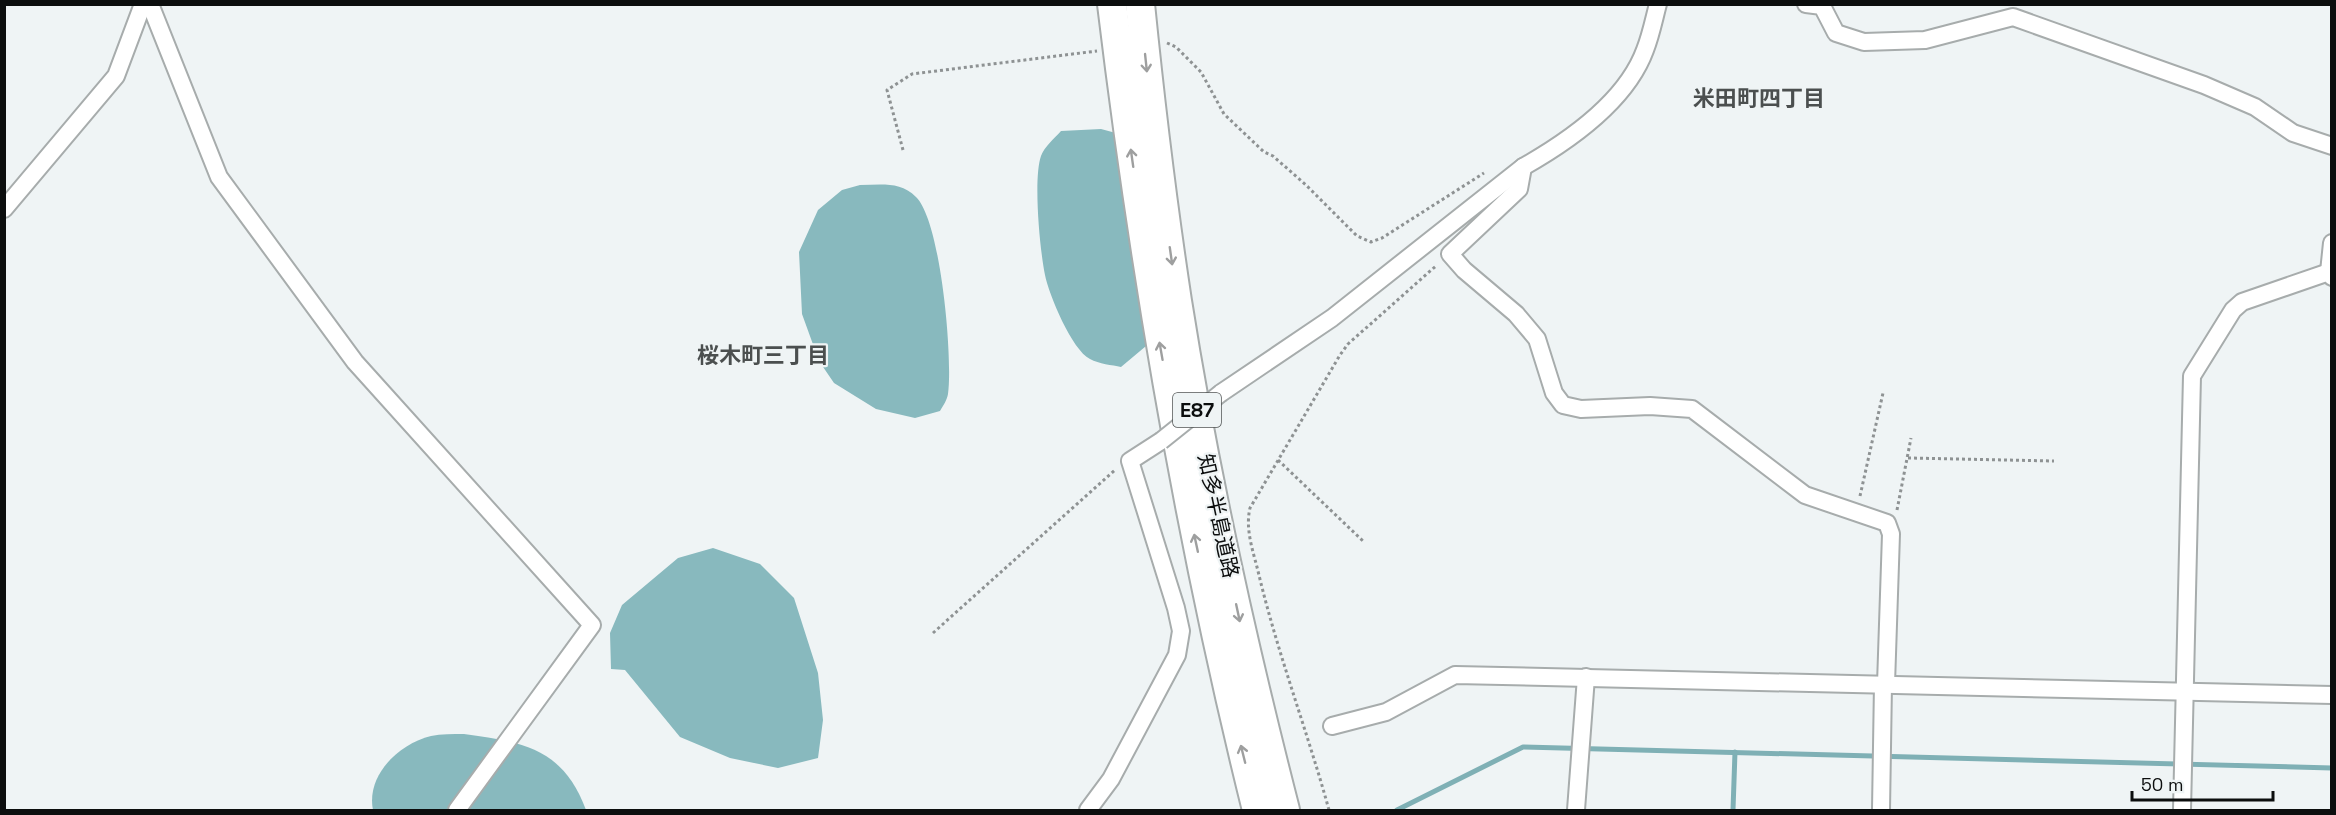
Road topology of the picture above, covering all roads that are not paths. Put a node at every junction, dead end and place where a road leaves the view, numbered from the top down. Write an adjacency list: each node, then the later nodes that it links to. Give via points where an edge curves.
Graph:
1 (143, 4): 9 (street, via 116,76)
2 (150, 4): 17 (street, via 219,177 356,362 592,625)
3 (1112, 4): 19 (highway, 知多半島道路 / E87, one-way to 3, via 1185,492 1150,281)
4 (1140, 4): 20 (highway, 知多半島道路 / E87, one-way to 20, via 1186,348 1211,488)
5 (1658, 4): 8 (street, via 1645,51 1630,77 1600,112 1552,150)
6 (1806, 4): 7 (street, via 1822,6 1836,33 1864,42 1925,40 2013,18 2204,85 2255,107 2293,133)
7 (2331, 146)
8 (1523, 167): 13 (street, via 1519,189 1450,254 1516,314 1537,339 1554,393 1563,405 1581,409 1692,409 1805,495 1887,523 1891,534); 18 (street, bridge, via 1332,318 1130,461 1176,608 1180,642 1177,655 1111,779)
9 (4, 209)
10 (2331, 243): 11 (street)
11 (2330, 274): 14 (street, via 2241,302 2192,376)
12 (1586, 677): 13 (street); 16 (street, via 1455,675 1386,712); 21 (street)
13 (1885, 684): 14 (street); 22 (street)
14 (2186, 691): 15 (street); 23 (street)
15 (2331, 695)
16 (1332, 726)
17 (457, 810)
18 (1088, 810)
19 (1257, 810)
20 (1285, 810)
21 (1576, 810)
22 (1881, 810)
23 (2182, 810)

